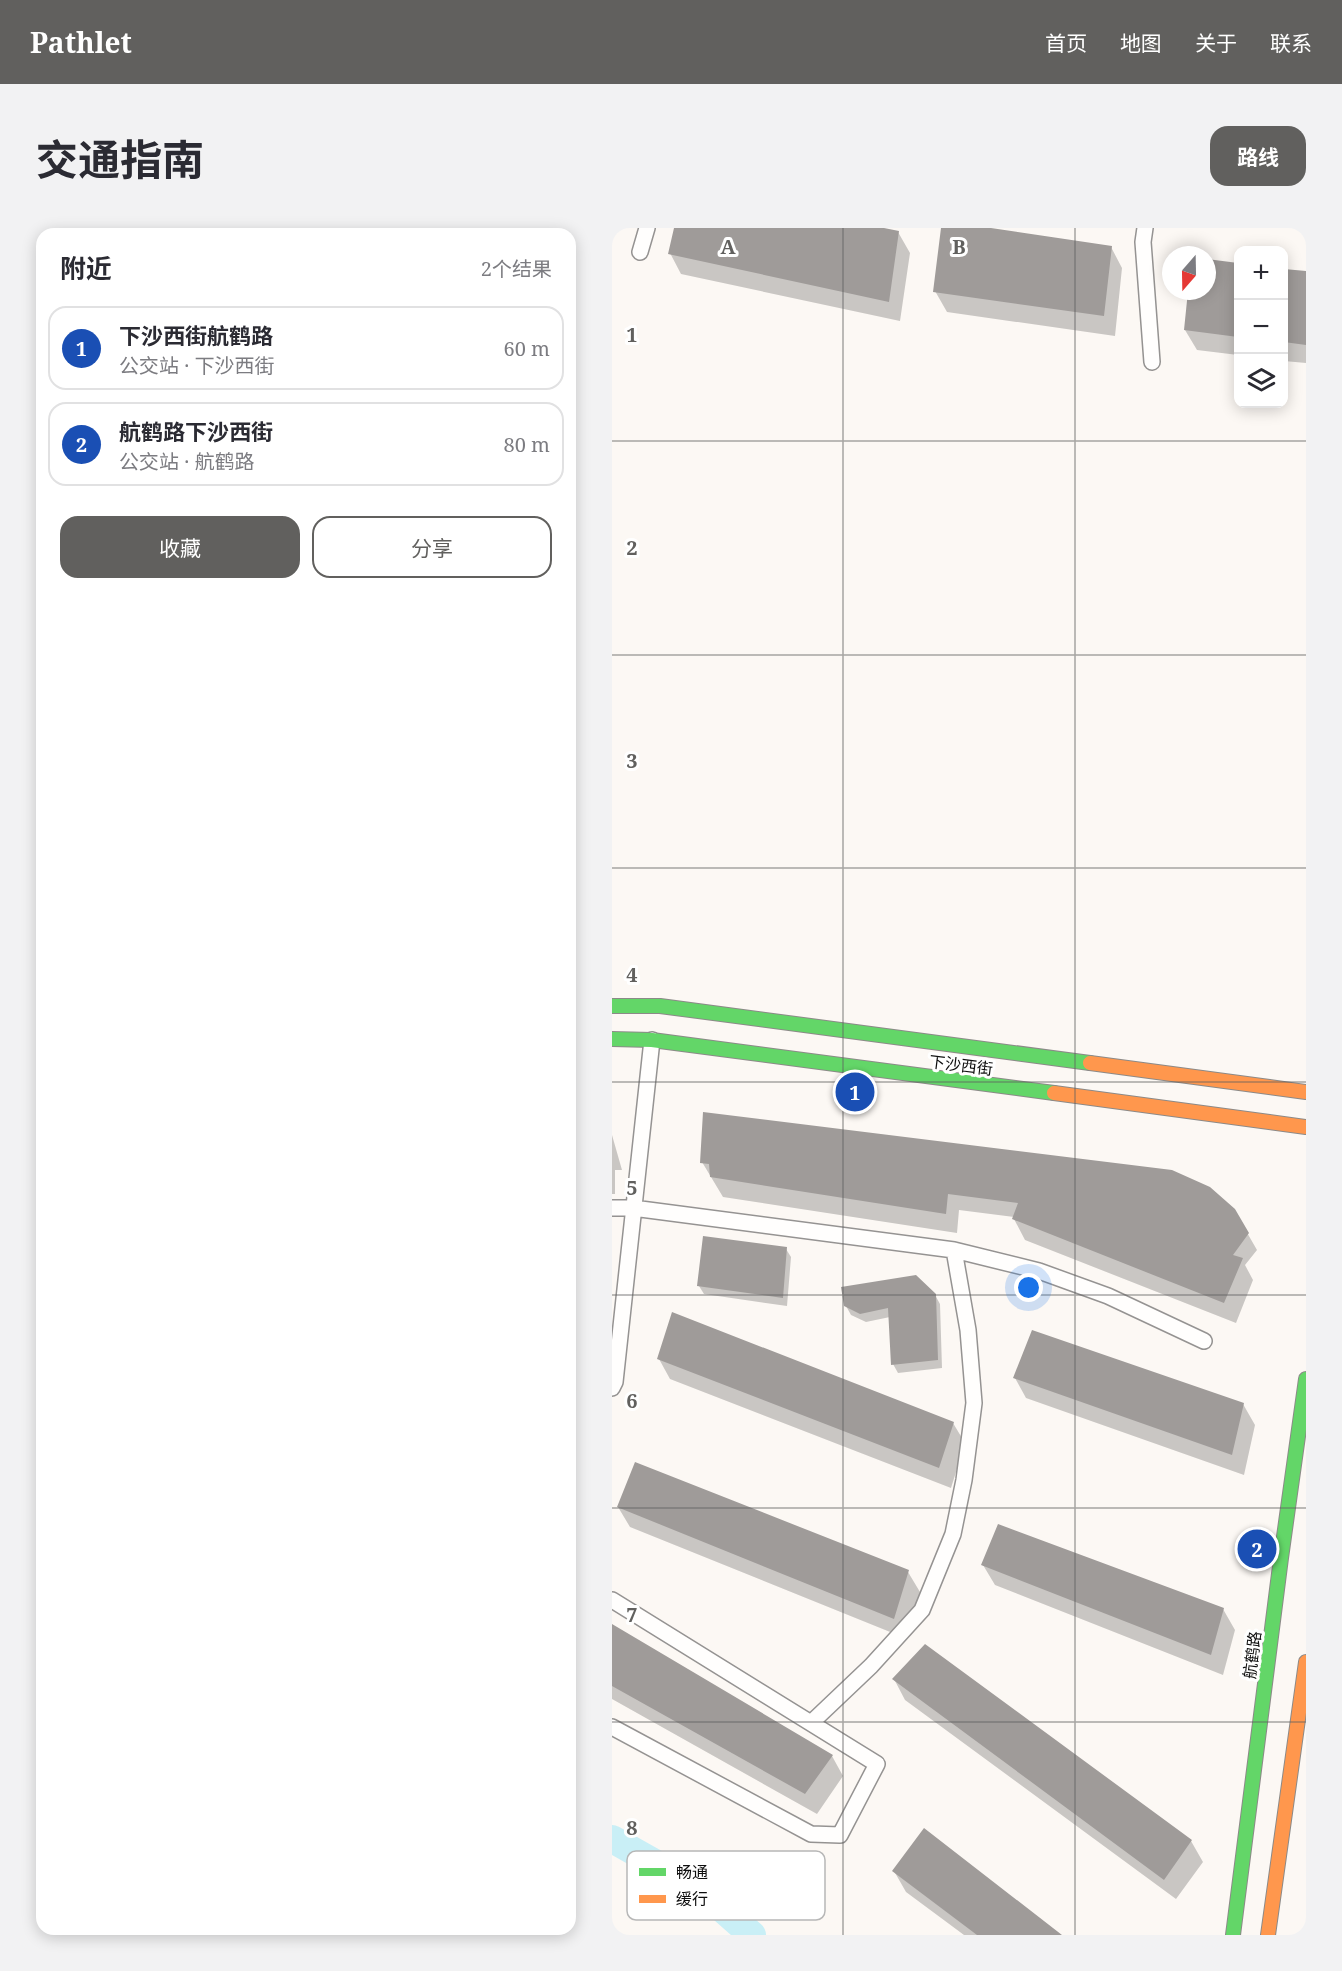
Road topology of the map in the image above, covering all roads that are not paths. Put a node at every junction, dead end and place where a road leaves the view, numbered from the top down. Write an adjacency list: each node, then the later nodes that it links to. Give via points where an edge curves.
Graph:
1 (647, 228): 3 (lane)
2 (1145, 228): 4 (lane)
3 (640, 252)
4 (1152, 362)
5 (612, 1006): 8 (street, 下沙西街, via 660,1006)
6 (612, 1040): 7 (street, 下沙西街)
7 (651, 1040): 9 (street, 下沙西街); 11 (lane)
8 (1306, 1092)
9 (1306, 1127)
10 (612, 1208): 11 (lane)
11 (633, 1208): 12 (lane); 15 (lane)
12 (954, 1250): 13 (lane, via 1059,1278 1108,1296); 18 (lane, via 968,1330 974,1403 953,1534 922,1610)
13 (1204, 1341)
14 (1306, 1379): 20 (street, 航鹤路)
15 (612, 1388)
16 (612, 1600): 18 (lane)
17 (1306, 1662): 21 (street)
18 (811, 1723): 19 (lane, via 877,1764 840,1835 811,1834)
19 (612, 1727)
20 (1233, 1935)
21 (1268, 1935)

